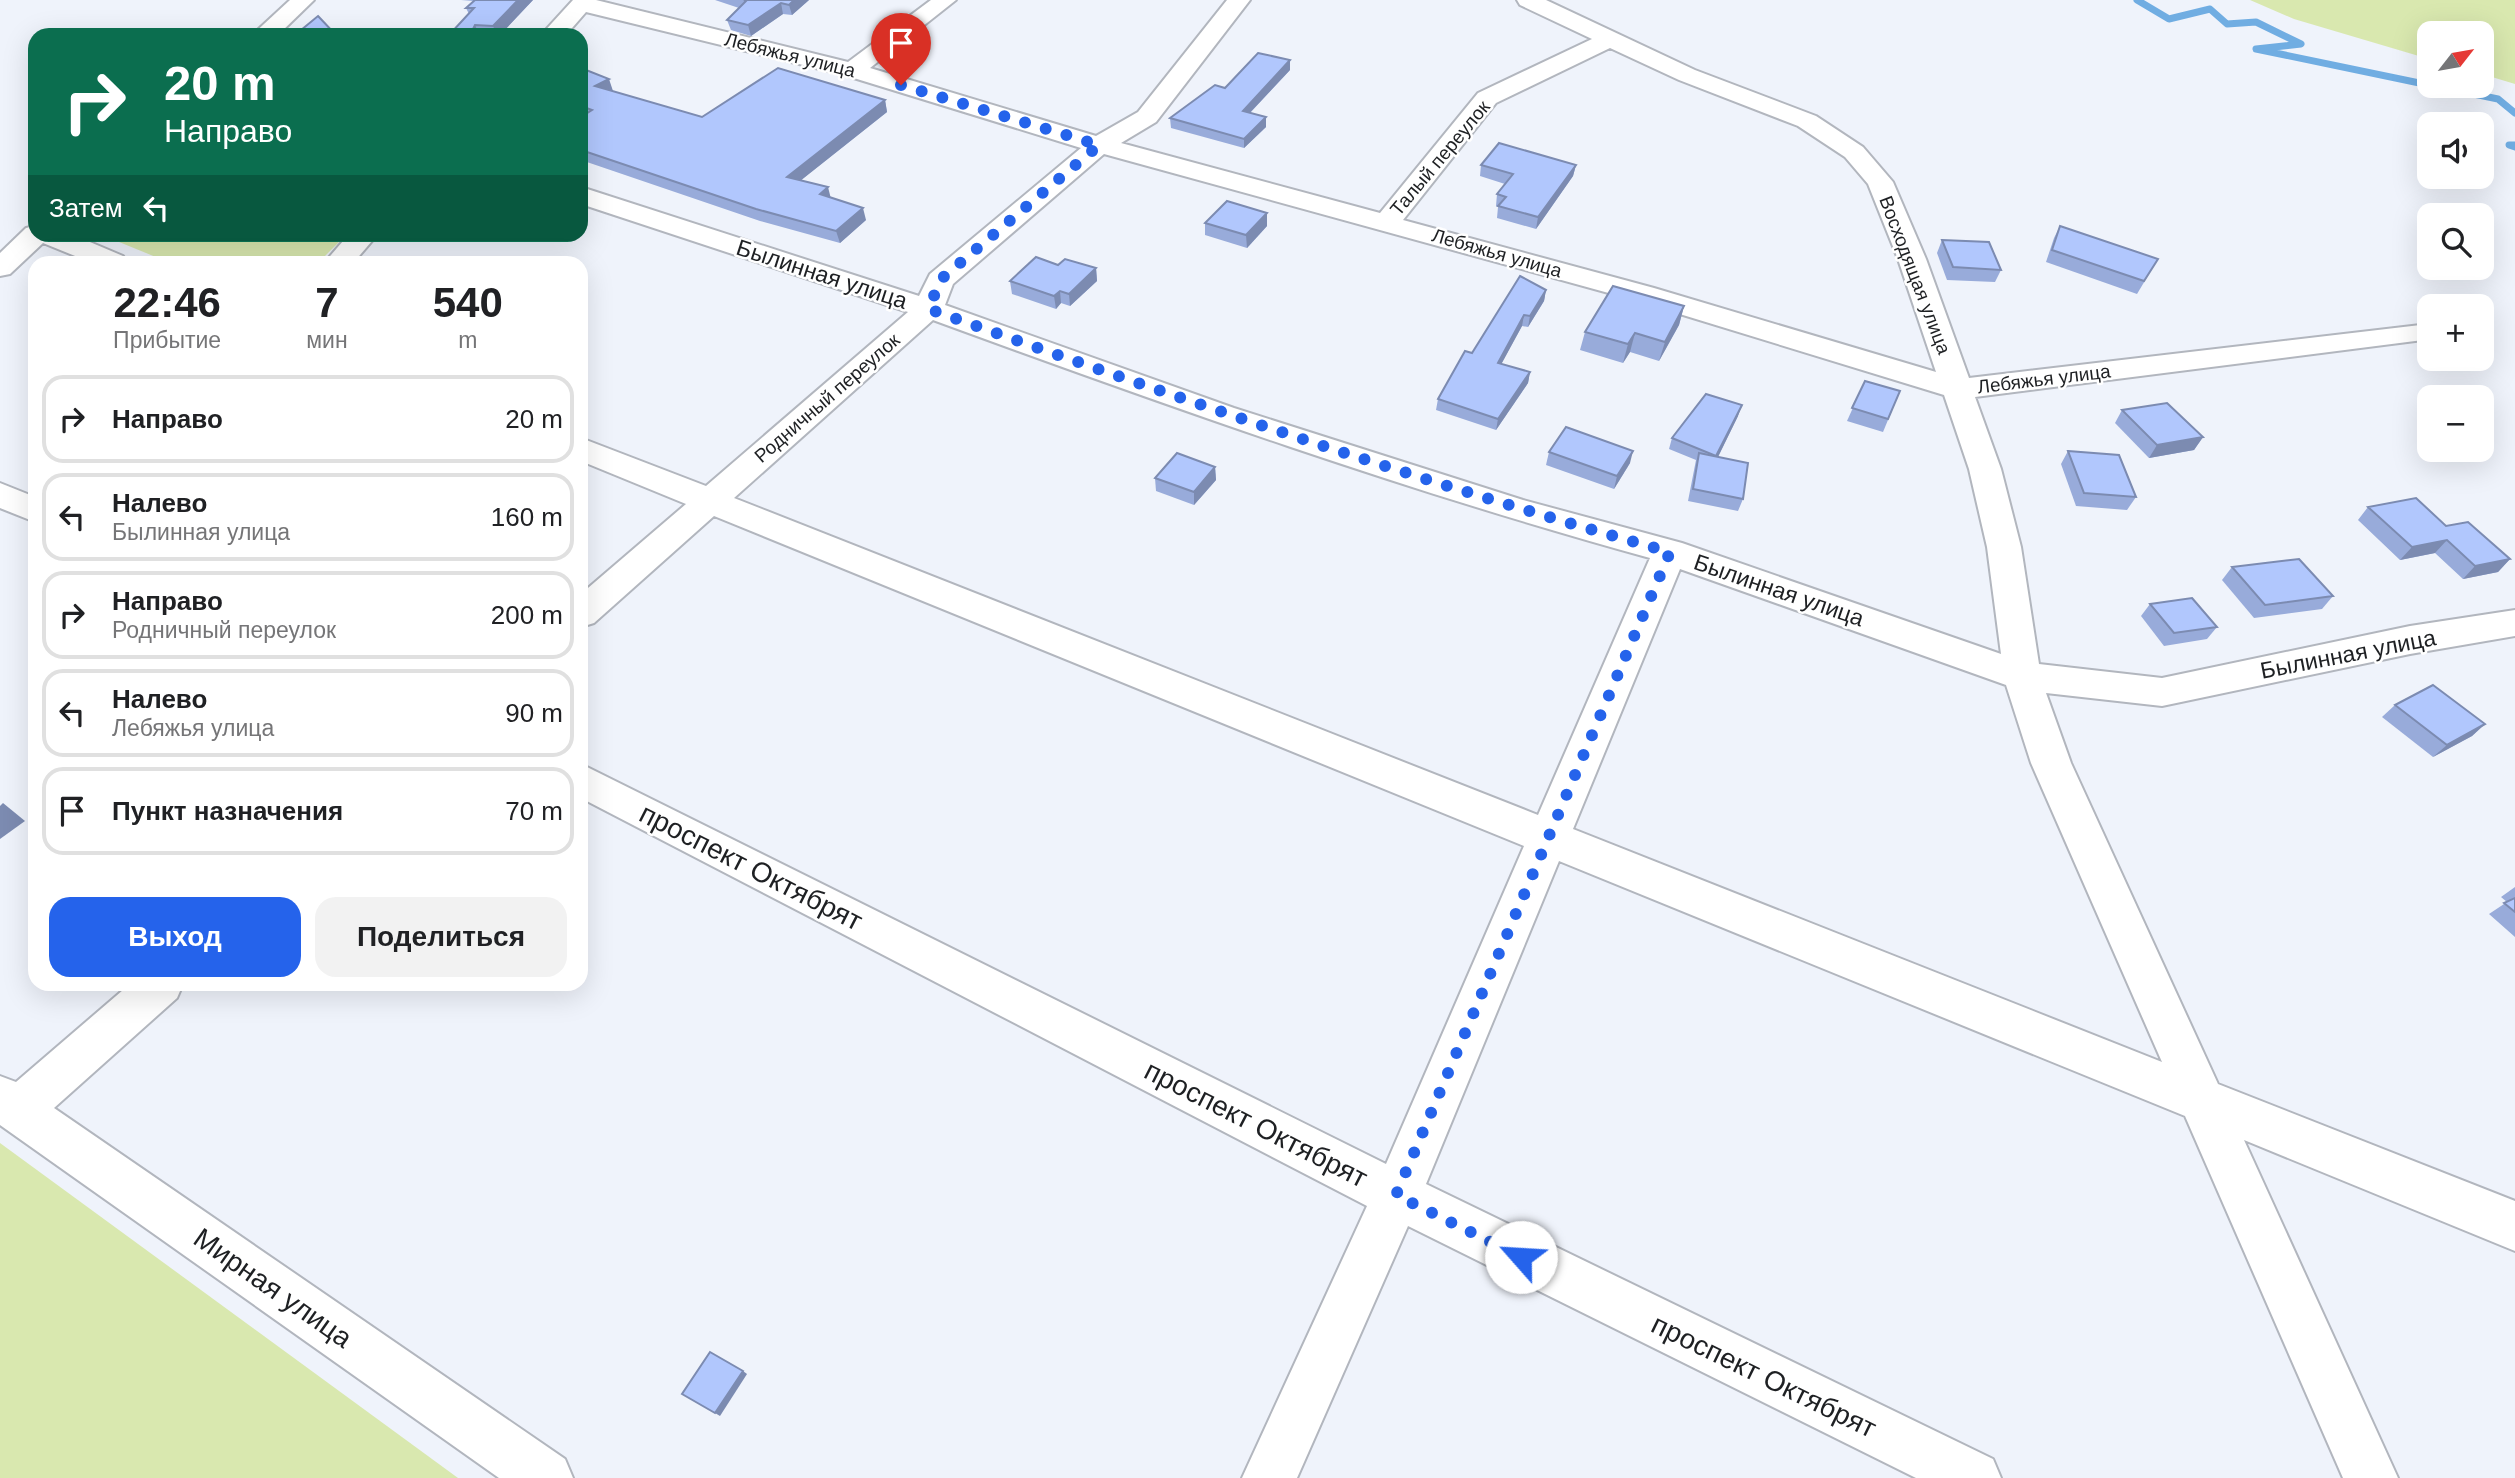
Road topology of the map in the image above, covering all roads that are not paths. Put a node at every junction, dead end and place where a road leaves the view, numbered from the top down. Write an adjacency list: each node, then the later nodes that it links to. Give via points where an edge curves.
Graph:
1 (303, 0): 6 (street)
2 (945, 0): 9 (street)
3 (1239, 0): 10 (street, Родничный переулок, via 1147,117)
4 (1528, 0): 8 (street, Восходящая улица)
5 (583, 2): 7 (street); 9 (street, Лебяжья улица)
6 (272, 28)
7 (559, 28)
8 (1608, 40): 12 (street, Талый переулок, via 1487,98); 21 (street, Восходящая улица, via 1807,121 1854,152 1880,182)
9 (852, 70): 10 (street, Лебяжья улица)
10 (1099, 145): 12 (street, Лебяжья улица); 19 (street, Родничный переулок, via 940,280)
11 (588, 197): 19 (street, Былинная улица)
12 (1387, 222): 21 (street, Лебяжья улица)
13 (28, 242): 18 (street)
14 (65, 242): 16 (street)
15 (358, 242): 17 (street)
16 (99, 256)
17 (345, 256)
18 (0, 268)
19 (929, 309): 24 (street, Родничный переулок); 26 (street, Былинная улица, via 1223,415 1514,509)
20 (2417, 332): 21 (street, Лебяжья улица)
21 (1958, 389): 29 (street, Восходящая улица, via 1985,469 2004,547)
22 (588, 452): 24 (street)
23 (0, 494): 25 (street)
24 (712, 499): 27 (street, Родничный переулок); 31 (street)
25 (28, 508)
26 (1670, 552): 29 (street, Былинная улица); 31 (street)
27 (588, 608)
28 (2515, 623): 29 (street, Былинная улица, via 2162,692)
29 (2022, 676): 33 (street, Восходящая улица, via 2051,763)
30 (588, 784): 35 (street, проспект Октябрят)
31 (1548, 839): 33 (street); 35 (street)
32 (152, 991): 34 (street)
33 (2202, 1101): 36 (street); 40 (street, Восходящая улица)
34 (9, 1104): 37 (street, Мирная улица)
35 (1396, 1195): 38 (street); 39 (street, проспект Октябрят)
36 (2515, 1226)
37 (547, 1478)
38 (1269, 1478)
39 (1973, 1478)
40 (2371, 1478)

